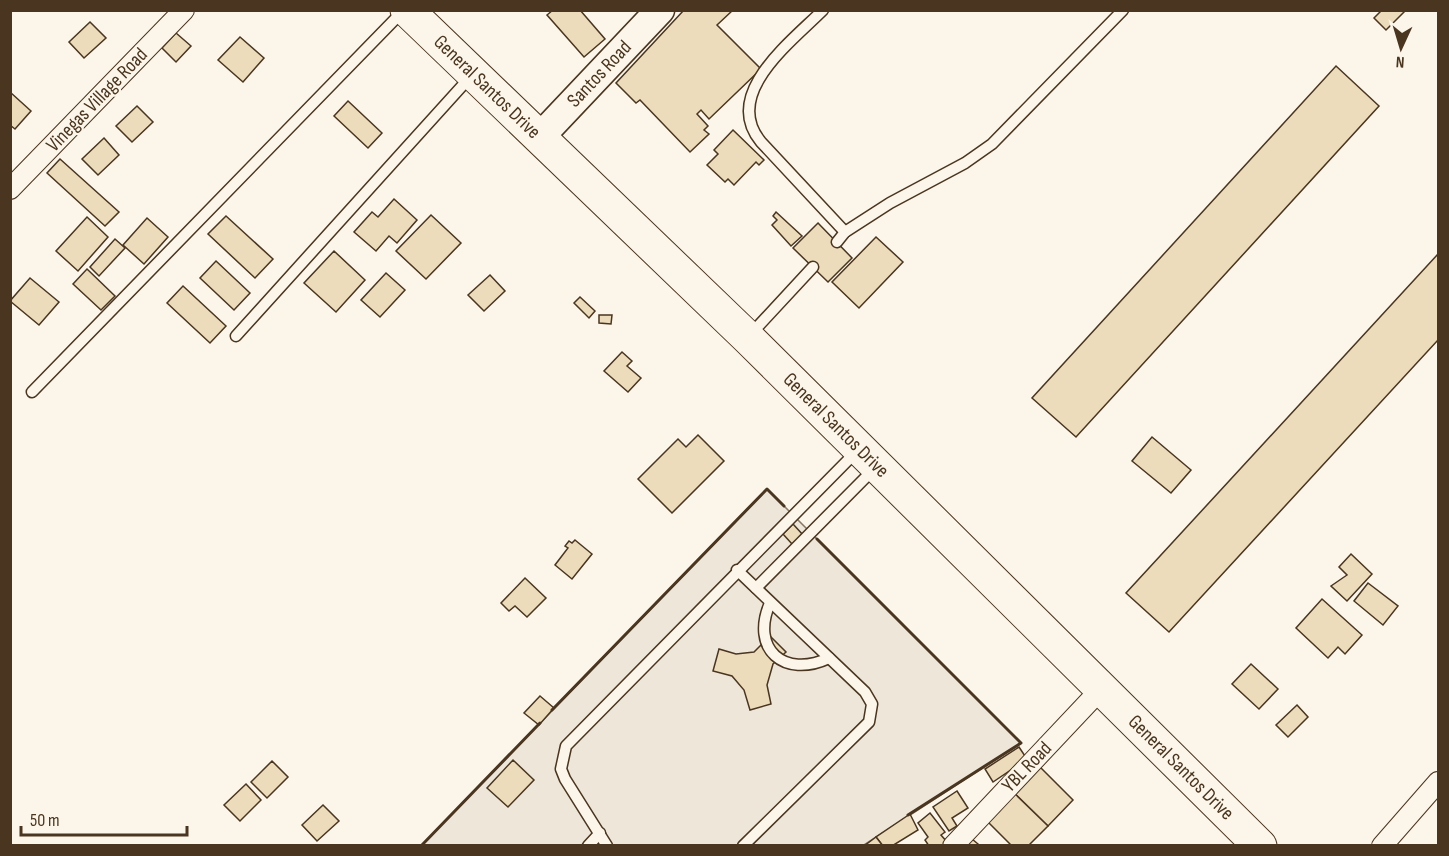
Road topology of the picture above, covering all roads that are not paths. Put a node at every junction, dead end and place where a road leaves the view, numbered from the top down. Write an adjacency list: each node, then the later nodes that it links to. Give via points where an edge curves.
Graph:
1 (184, 10): 8 (street, Vinegas Village Road)
2 (405, 10): 6 (highway, General Santos Drive); 14 (lane)
3 (660, 10): 7 (street, Santos Road)
4 (823, 10): 9 (lane, via 761,72 750,98 749,120 761,142)
5 (1122, 10): 9 (lane, via 992,144)
6 (472, 75): 7 (highway, General Santos Drive); 12 (lane)
7 (539, 138): 13 (highway, General Santos Drive)
8 (10, 189)
9 (845, 232): 10 (lane)
10 (837, 243)
11 (813, 267): 13 (lane)
12 (236, 336)
13 (748, 338): 15 (highway, General Santos Drive)
14 (32, 392)
15 (867, 458): 16 (lane); 17 (lane); 20 (highway, General Santos Drive)
16 (737, 570): 17 (lane); 22 (lane, via 566,746 561,769)
17 (756, 588): 18 (lane)
18 (770, 603): 19 (lane); 19 (lane, via 764,617 764,633 777,659 797,666)
19 (829, 658): 25 (lane, via 865,692 872,704 869,722)
20 (1101, 688): 26 (street, YBL Road); 27 (highway, General Santos Drive)
21 (1438, 782): 28 (street)
22 (600, 833): 23 (lane); 24 (lane)
23 (588, 846)
24 (607, 846)
25 (743, 846)
26 (953, 846)
27 (1260, 846)
28 (1382, 846)

